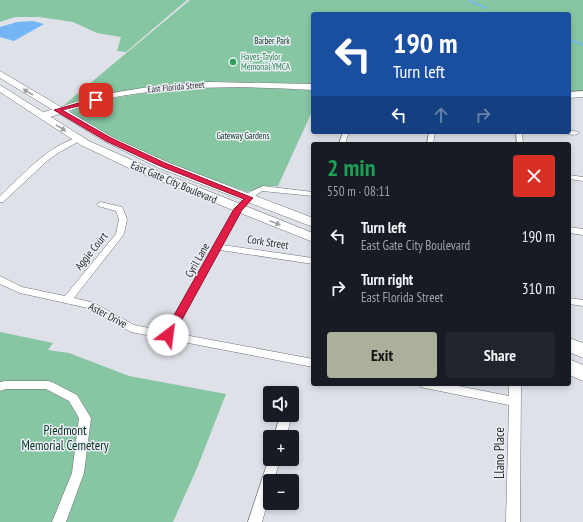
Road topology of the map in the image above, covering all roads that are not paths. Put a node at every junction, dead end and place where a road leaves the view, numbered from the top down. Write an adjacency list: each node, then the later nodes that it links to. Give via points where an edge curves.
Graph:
1 (0, 74): 6 (main road, East Gate City Boulevard, one-way to 1)
2 (311, 87): 6 (main road, East Florida Street, via 233,84 181,86 124,94)
3 (0, 88): 7 (main road, East Gate City Boulevard)
4 (583, 94): 5 (main road)
5 (571, 95)
6 (57, 110): 7 (main road, East Florida Street); 11 (main road, East Gate City Boulevard, via 108,139)
7 (43, 116): 10 (main road, East Gate City Boulevard, one-way to 10)
8 (571, 132): 9 (street)
9 (576, 133)
10 (82, 141): 11 (main road, via 162,172); 16 (street, via 55,151); 18 (main road, East Gate City Boulevard)
11 (179, 171): 15 (main road, East Gate City Boulevard)
12 (571, 177): 13 (street)
13 (583, 179)
14 (311, 194): 15 (street, Cyril Lane, via 263,188)
15 (249, 198): 18 (street, Cyril Lane); 19 (main road, East Gate City Boulevard)
16 (0, 200)
17 (100, 204): 26 (street, Aggie Court, via 119,209 123,220 120,234)
18 (238, 209): 22 (main road, East Gate City Boulevard, one-way to 22); 23 (street, Cyril Lane)
19 (311, 222)
20 (571, 230): 21 (street)
21 (583, 232)
22 (311, 237)
23 (219, 247): 24 (street, Cork Street); 29 (street, Cyril Lane)
24 (311, 261)
25 (0, 279): 26 (street, Aster Drive, via 20,290)
26 (68, 299): 29 (street, Aster Drive, via 92,305 131,328)
27 (571, 301): 28 (street)
28 (583, 303)
29 (168, 335): 32 (street, Aster Drive)
30 (571, 345): 31 (main road)
31 (583, 351)
32 (311, 363)
33 (571, 367): 34 (main road)
34 (583, 374)
35 (435, 386): 38 (street)
36 (514, 386): 38 (street, Llano Place)
37 (0, 387): 40 (street, via 48,385 73,398 86,418 78,473)
38 (514, 401): 42 (street, Llano Place)
39 (272, 466): 41 (street)
40 (59, 522)
41 (255, 522)
42 (513, 522)

